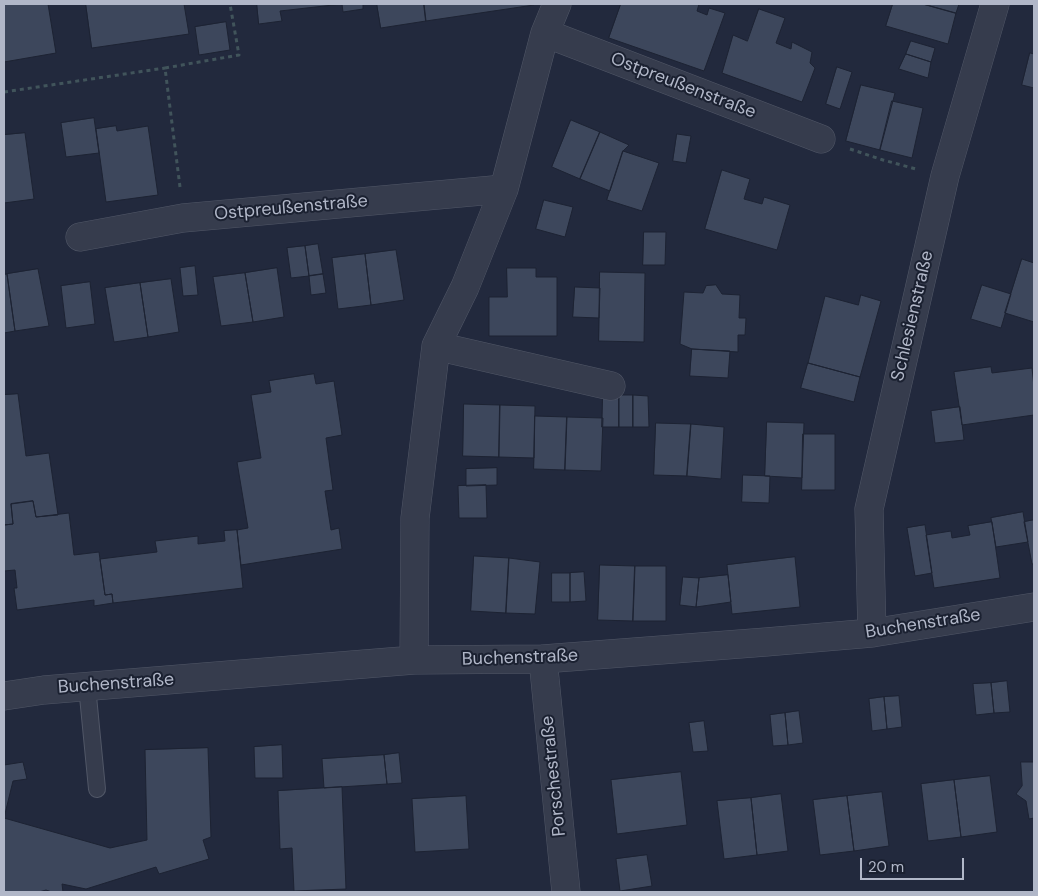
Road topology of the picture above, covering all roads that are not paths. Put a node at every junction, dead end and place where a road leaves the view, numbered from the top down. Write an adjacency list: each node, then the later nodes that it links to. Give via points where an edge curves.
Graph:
1 (557, 4): 3 (street)
2 (995, 4): 10 (street, Schlesienstraße, via 945,176 869,509)
3 (545, 33): 4 (street, Ostpreußenstraße); 5 (street)
4 (821, 139)
5 (504, 189): 6 (street, Ostpreußenstraße, via 183,218); 7 (street, via 465,287)
6 (80, 237)
7 (436, 346): 8 (street); 12 (street, via 415,518)
8 (611, 386)
9 (1034, 607): 10 (street, Buchenstraße)
10 (872, 633): 11 (street, Buchenstraße)
11 (543, 659): 12 (street, Buchenstraße); 16 (street, Porschestraße)
12 (414, 660): 13 (street, Buchenstraße)
13 (87, 686): 14 (street, Buchenstraße); 15 (lane)
14 (4, 696)
15 (97, 789)
16 (566, 892)

